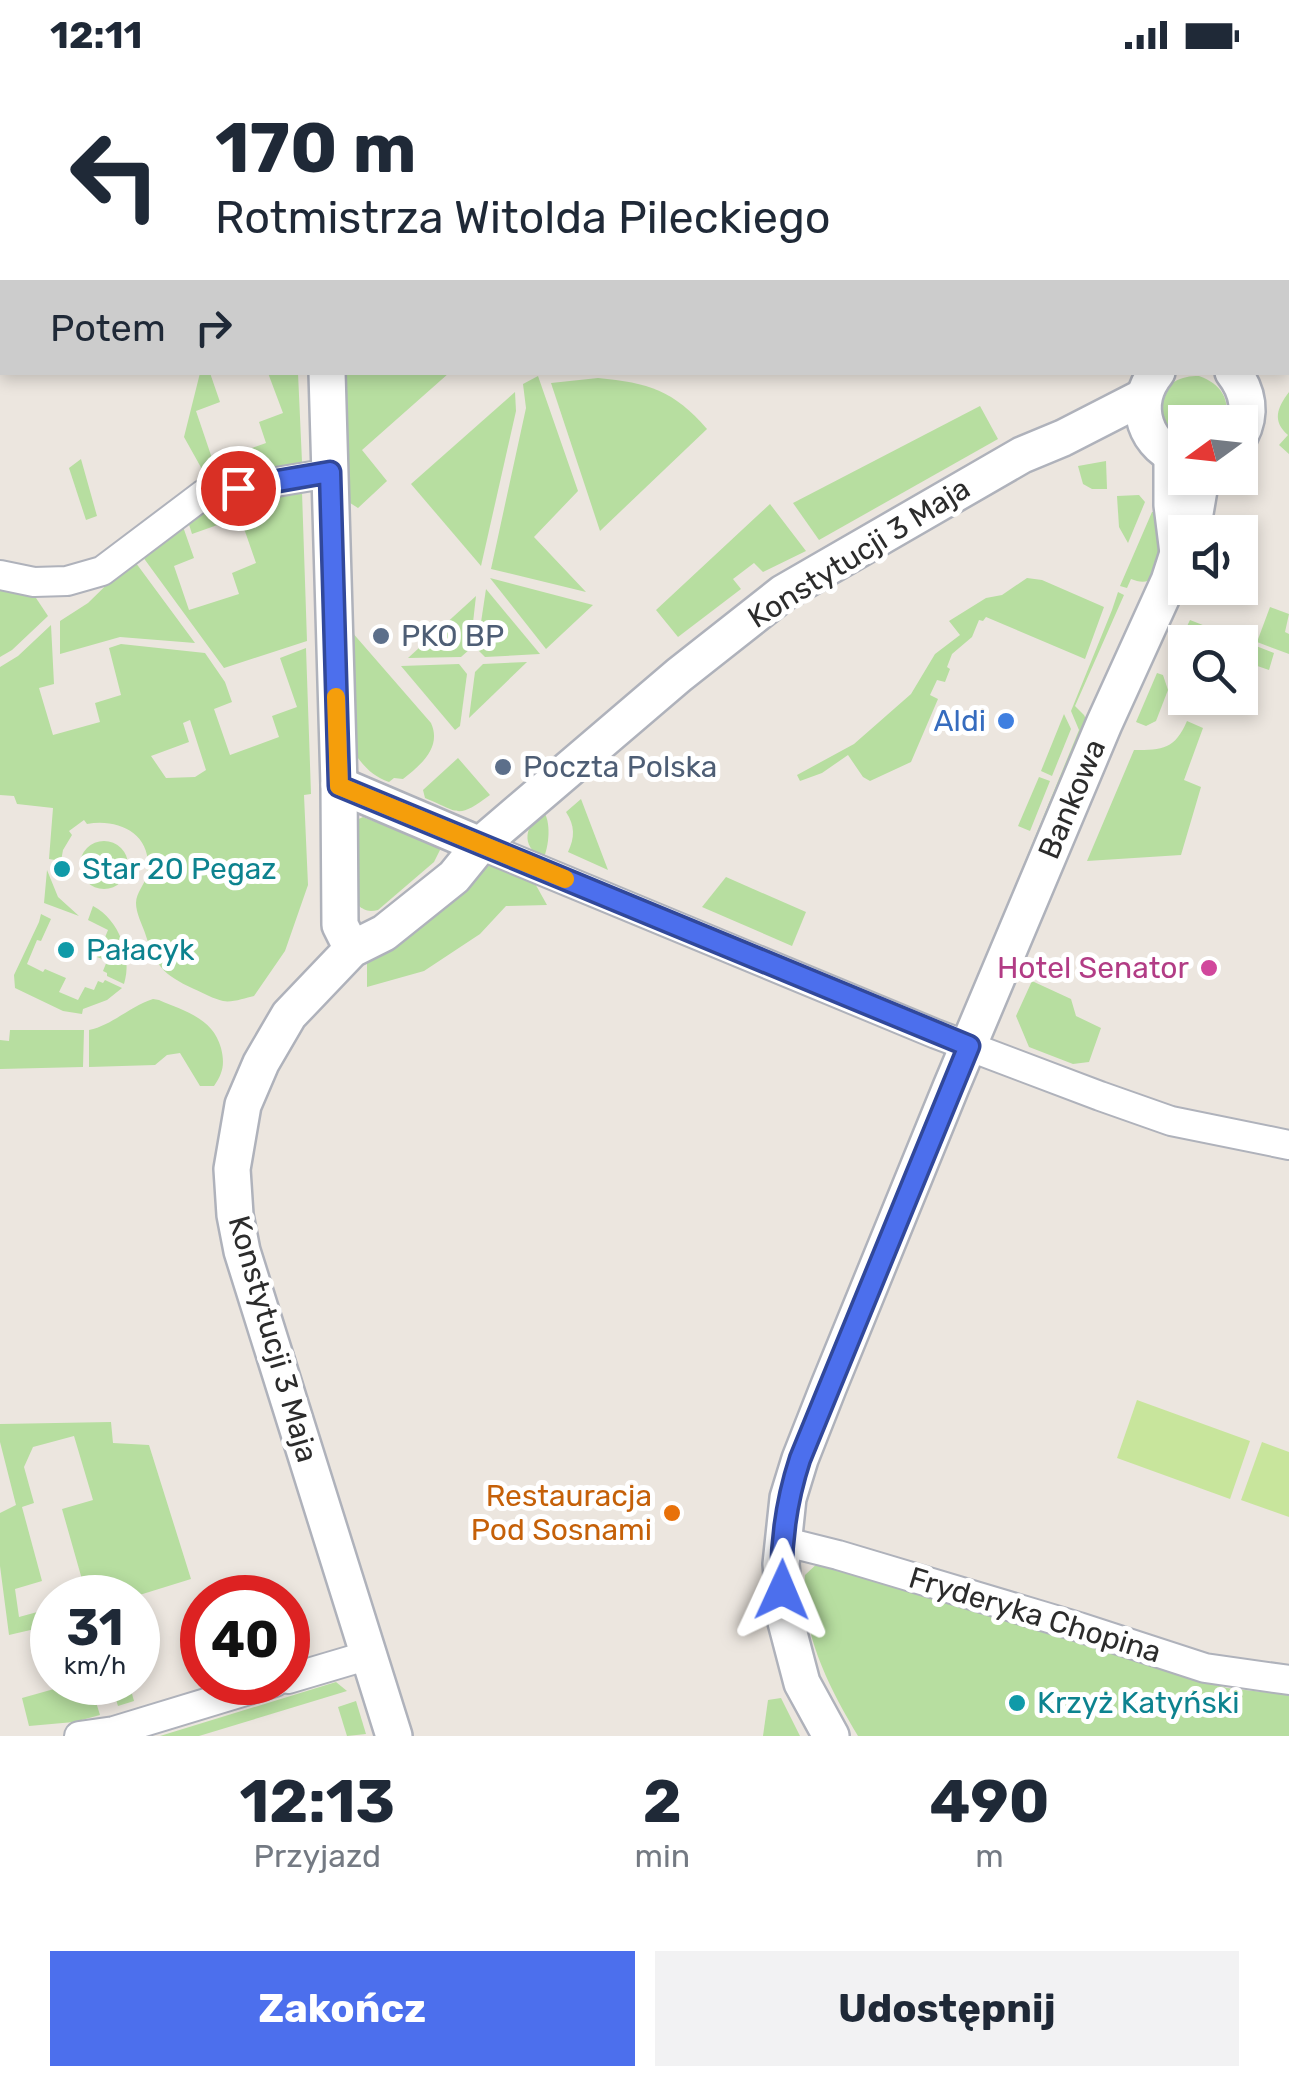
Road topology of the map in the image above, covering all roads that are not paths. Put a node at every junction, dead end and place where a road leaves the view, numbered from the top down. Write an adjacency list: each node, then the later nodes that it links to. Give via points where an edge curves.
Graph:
1 (327, 375): 5 (street)
2 (1242, 376): 3 (street)
3 (1248, 405)
4 (1161, 423): 6 (street, Bankowa); 10 (street, Konstytucji 3 Maja, via 1063,438 1032,450 783,593)
5 (330, 472): 7 (street, via 204,494 102,571 67,582); 9 (street)
6 (1175, 515)
7 (0, 575)
8 (1168, 583): 12 (street, Bankowa)
9 (339, 786): 10 (street); 11 (street, via 340,925)
10 (480, 845): 11 (street, Konstytucji 3 Maja, via 454,877); 12 (street)
11 (352, 950): 15 (street, Konstytucji 3 Maja, via 290,1015 261,1063 243,1105 232,1190 242,1251)
12 (969, 1046): 13 (street, via 1171,1122); 14 (street, Bankowa, via 800,1459)
13 (1289, 1145)
14 (782, 1540): 17 (street, Fryderyka Chopina, via 1205,1668); 21 (street, Bankowa, via 792,1650)
15 (369, 1655): 16 (street); 20 (street, Konstytucji 3 Maja)
16 (310, 1672)
17 (1289, 1680)
18 (197, 1705): 19 (street)
19 (79, 1736)
20 (394, 1736)
21 (830, 1736)

